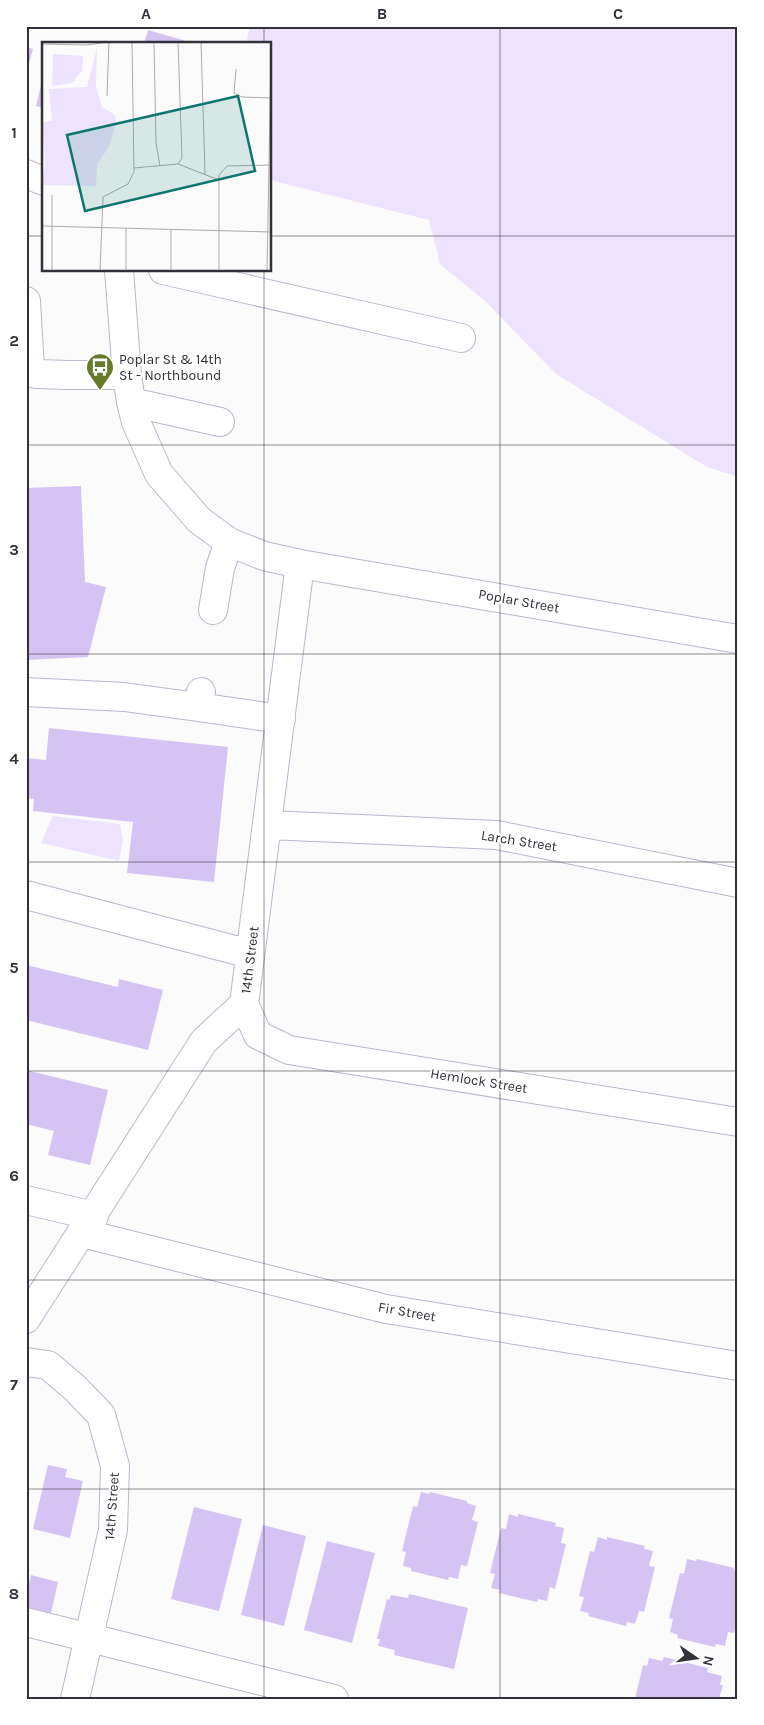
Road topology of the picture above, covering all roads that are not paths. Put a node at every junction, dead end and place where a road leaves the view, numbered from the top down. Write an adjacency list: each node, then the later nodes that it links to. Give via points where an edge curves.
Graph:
1 (26, 174): 2 (street)
2 (42, 179)
3 (119, 271): 7 (street, Poplar Street)
4 (167, 271): 6 (street)
5 (26, 302): 8 (street)
6 (461, 338)
7 (127, 375): 8 (street, via 37,374); 9 (street, Poplar Street)
8 (29, 384)
9 (131, 402): 10 (street); 11 (street, Poplar Street, via 136,422 159,474 199,520)
10 (220, 422)
11 (228, 542): 12 (street, Poplar Street, via 264,556); 13 (street)
12 (300, 564): 14 (street, Poplar Street); 16 (street, 14th Street)
13 (213, 610)
14 (738, 638)
15 (26, 692): 16 (street, via 199,700)
16 (281, 719): 17 (street, 14th Street)
17 (268, 825): 18 (street, Larch Street, via 497,835); 20 (street, 14th Street)
18 (738, 882)
19 (26, 895): 20 (street)
20 (250, 954): 21 (street, 14th Street)
21 (244, 1004): 22 (street, Hemlock Street, via 258,1035 289,1050); 24 (street, 14th Street, via 204,1041)
22 (738, 1122)
23 (26, 1200): 24 (street, Fir Street)
24 (88, 1224): 25 (street, 14th Street); 27 (street, Fir Street, via 386,1309)
25 (26, 1319)
26 (37, 1363): 29 (street, 14th Street, via 75,1388 101,1415 115,1466 113,1530)
27 (738, 1366)
28 (26, 1622): 29 (street)
29 (89, 1638): 30 (street, 14th Street); 31 (street)
30 (75, 1699)
31 (334, 1699)

